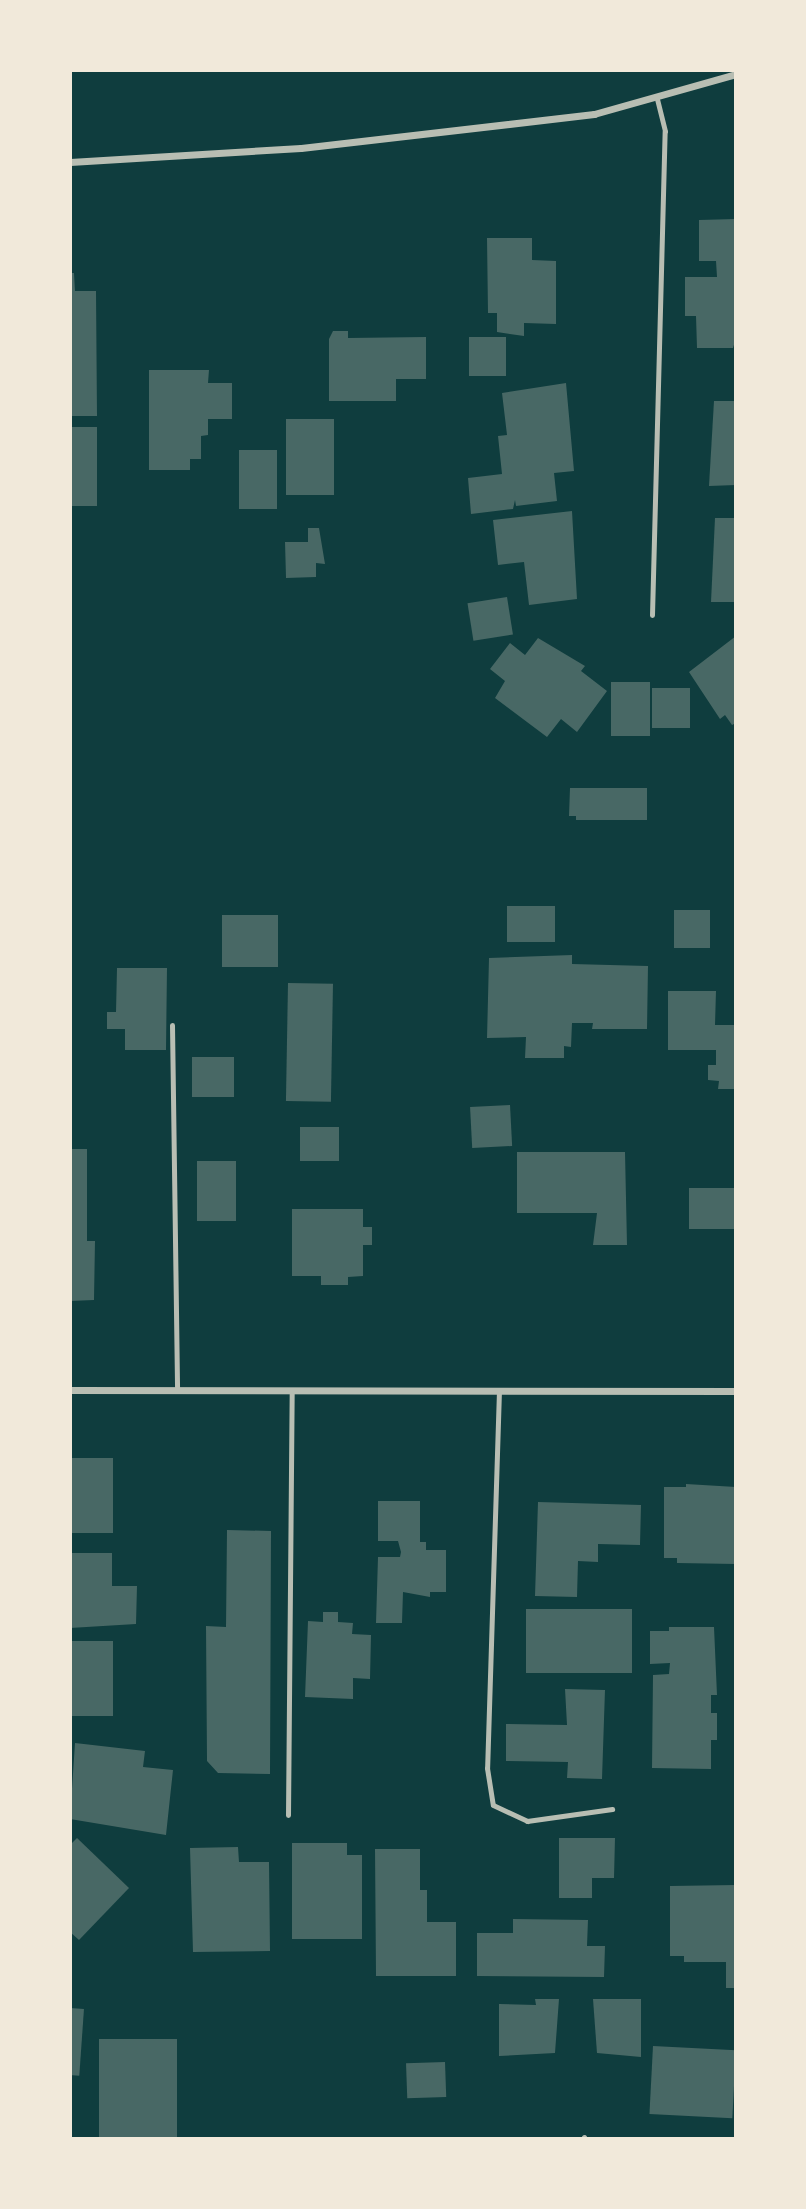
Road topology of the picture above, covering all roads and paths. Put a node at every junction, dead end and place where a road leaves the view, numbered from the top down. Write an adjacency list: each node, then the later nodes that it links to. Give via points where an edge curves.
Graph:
1 (736, 74): 2 (street)
2 (657, 98): 3 (street, via 594,114 458,132 301,148); 4 (lane, via 665,131)
3 (70, 162)
4 (652, 615)
5 (172, 1025): 7 (lane)
6 (70, 1390): 7 (street)
7 (177, 1390): 8 (street)
8 (292, 1390): 9 (street); 12 (lane)
9 (499, 1390): 10 (street); 11 (lane, via 487,1768 493,1805 527,1821)
10 (736, 1391)
11 (611, 1809)
12 (288, 1815)

